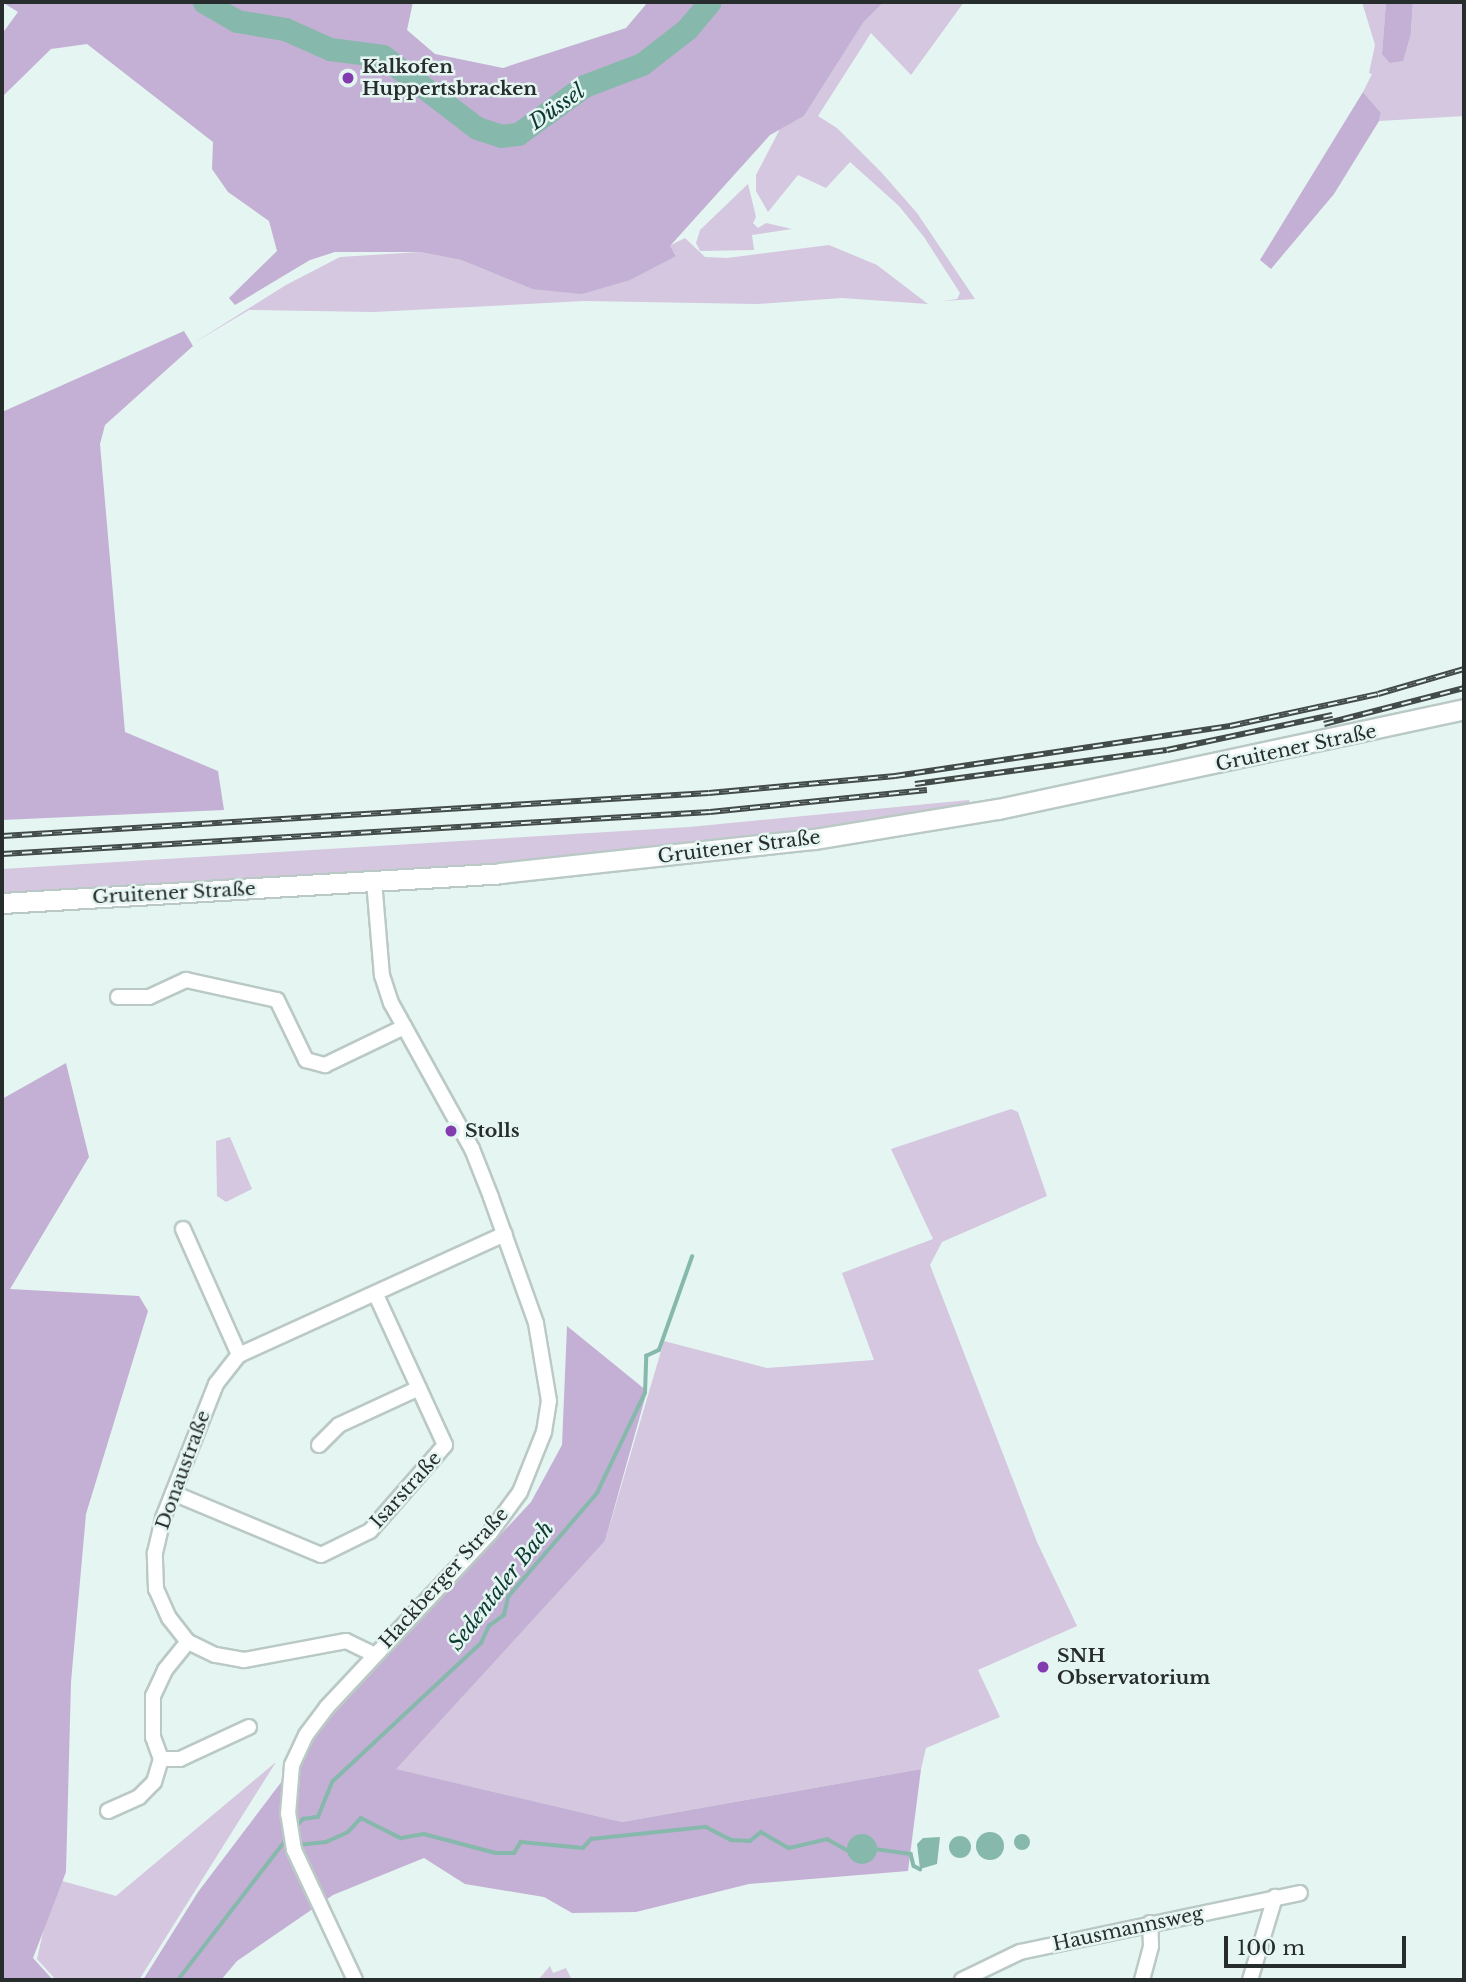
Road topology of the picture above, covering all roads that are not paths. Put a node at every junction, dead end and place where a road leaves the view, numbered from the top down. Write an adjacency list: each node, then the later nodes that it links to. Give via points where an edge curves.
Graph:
1 (1464, 709): 2 (main road, Gruitener Straße, via 1012,807 814,839 554,869)
2 (374, 881): 3 (main road, Gruitener Straße); 5 (street, Hackberger Straße, via 382,976)
3 (2, 903)
4 (118, 997): 5 (street, via 149,997 186,980 277,1000 306,1060 325,1065)
5 (404, 1027): 7 (street, Hackberger Straße, via 472,1149)
6 (183, 1229): 9 (street)
7 (505, 1234): 8 (street, Donaustraße); 14 (street, Hackberger Straße, via 541,1347 549,1401 544,1432 520,1492 490,1533)
8 (375, 1293): 9 (street, Donaustraße); 10 (street, Isarstraße)
9 (239, 1355): 12 (street, Donaustraße, via 216,1384)
10 (419, 1388): 11 (street, via 339,1425); 12 (street, Isarstraße, via 446,1445 370,1531 345,1546 321,1555)
11 (319, 1445)
12 (173, 1493): 13 (street, Donaustraße, via 155,1553 156,1589 169,1618)
13 (188, 1642): 14 (street, Donaustraße, via 215,1655 243,1660 346,1641); 16 (street, via 165,1670 153,1696 153,1737)
14 (375, 1655): 21 (street, Hackberger Straße, via 306,1735 289,1779 294,1850)
15 (249, 1727): 16 (street, via 180,1759)
16 (161, 1759): 17 (street, via 153,1782 139,1797)
17 (108, 1811)
18 (1300, 1893): 19 (street, Hausmannsweg)
19 (1275, 1897): 20 (street, Hausmannsweg); 24 (street)
20 (1150, 1923): 22 (street, Hausmannsweg, via 1020,1952); 23 (street, via 1151,1946)
21 (355, 1980)
22 (962, 1980)
23 (1142, 1980)
24 (1250, 1980)

